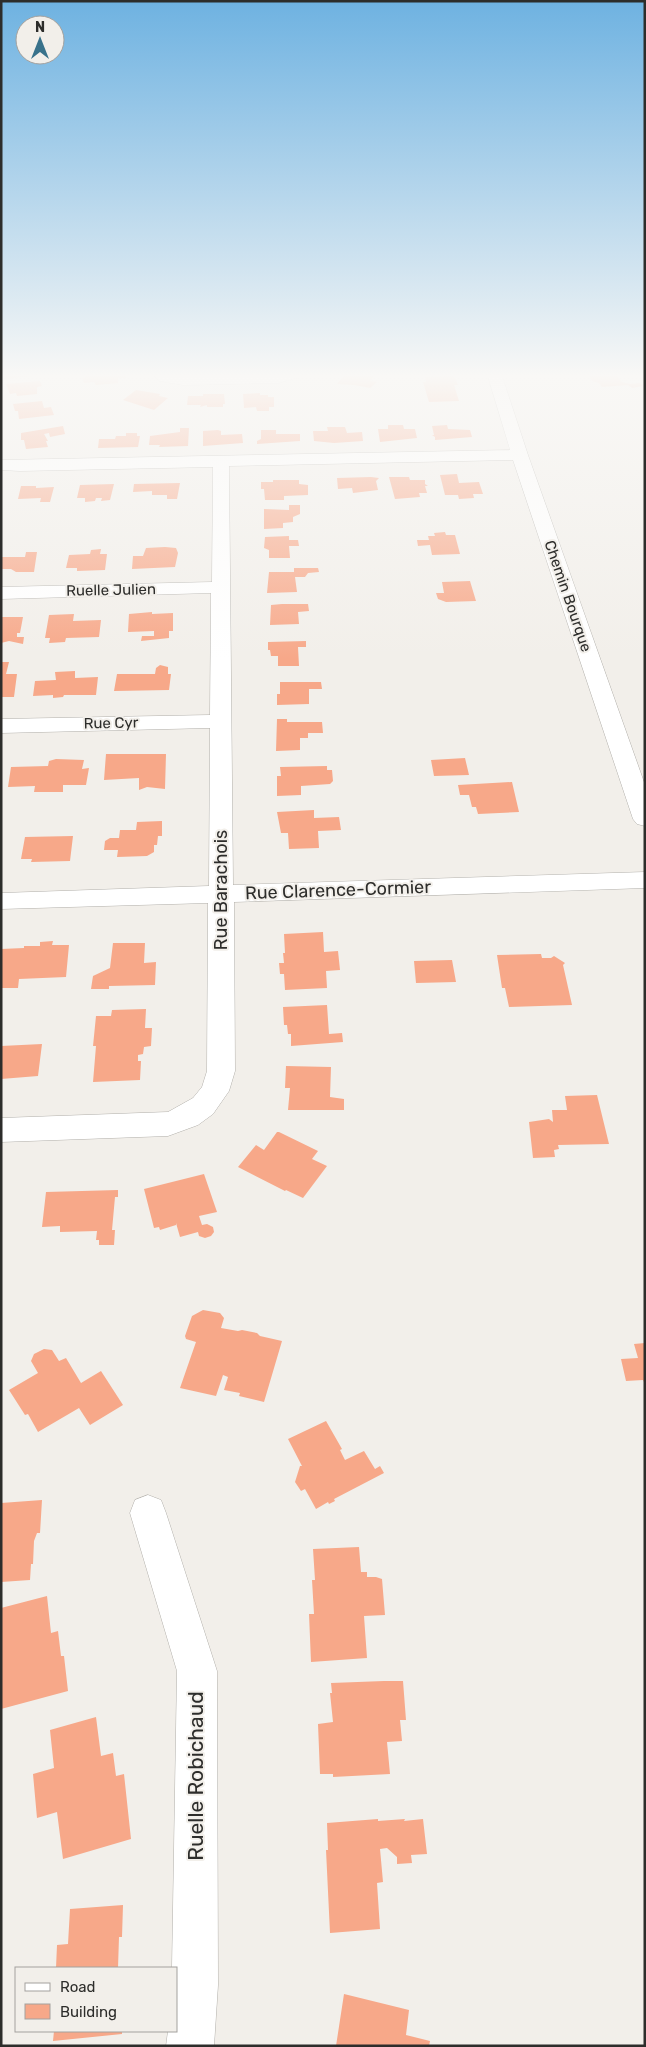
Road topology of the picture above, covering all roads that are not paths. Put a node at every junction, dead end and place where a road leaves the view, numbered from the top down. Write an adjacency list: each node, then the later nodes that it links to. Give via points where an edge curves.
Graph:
1 (221, 469): 3 (street, Rue Barachois)
2 (525, 469): 7 (street, Chemin Bourque)
3 (221, 587): 4 (street, Ruelle Julien); 5 (street, Rue Barachois)
4 (1, 593)
5 (221, 721): 6 (street, Rue Cyr); 9 (street, Rue Barachois)
6 (1, 726)
7 (645, 819)
8 (645, 880): 9 (street, Rue Clarence-Cormier)
9 (221, 894): 10 (street, Rue Clarence-Cormier); 11 (street, Rue Barachois, via 221,1071 210,1101 193,1115 168,1124)
10 (1, 901)
11 (1, 1130)
12 (148, 1513): 13 (street, Ruelle Robichaud, via 197,1671 195,1985)
13 (190, 2046)

